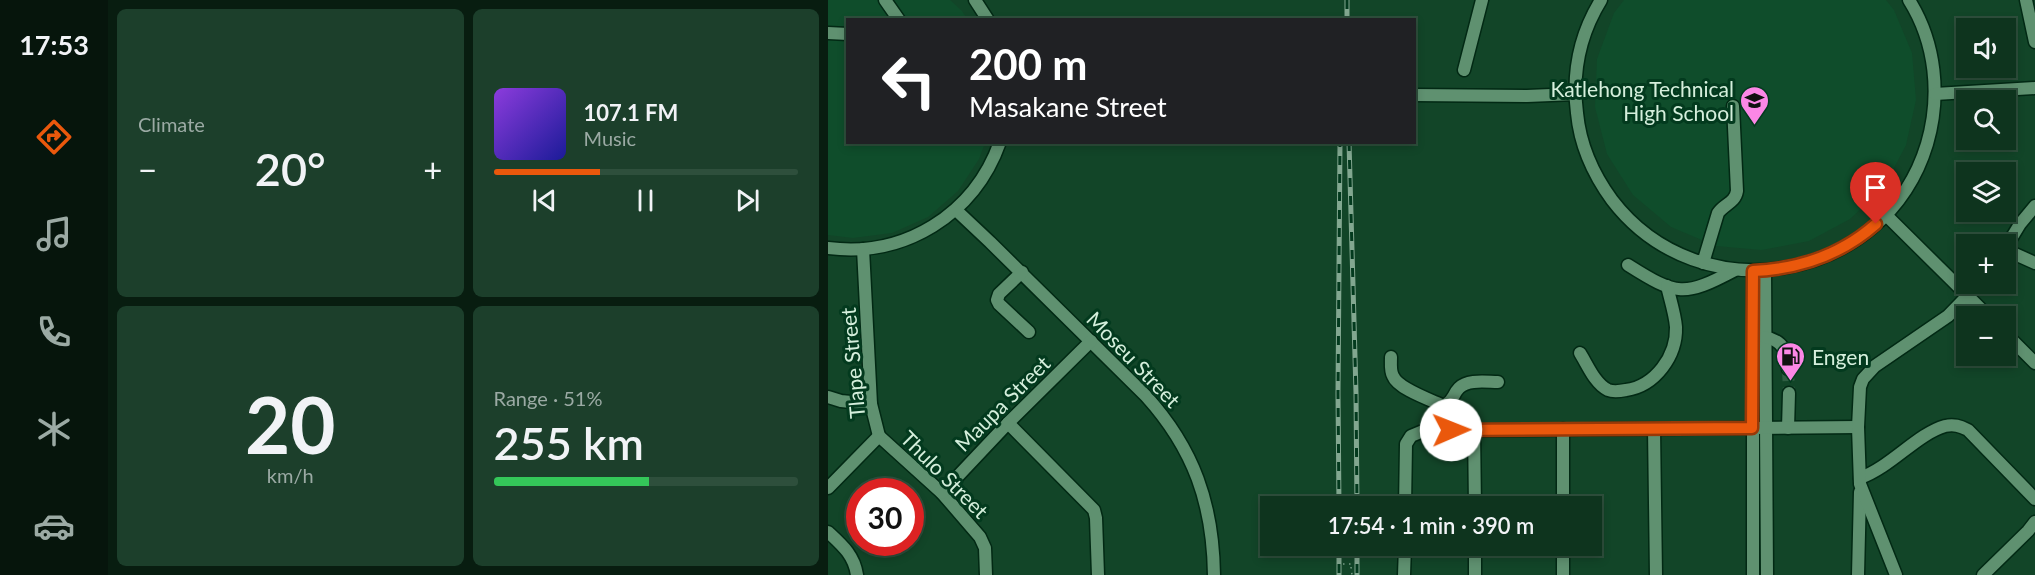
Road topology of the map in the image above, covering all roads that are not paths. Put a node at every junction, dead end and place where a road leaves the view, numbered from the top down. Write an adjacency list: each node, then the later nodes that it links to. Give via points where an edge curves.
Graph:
1 (885, 0): 7 (street)
2 (975, 0): 8 (street)
3 (1601, 0): 14 (street, via 1583,38)
4 (1909, 0): 15 (street, via 1927,37)
5 (2026, 0): 11 (street)
6 (1477, 1): 12 (street)
7 (898, 18)
8 (987, 18)
9 (828, 33): 10 (street)
10 (846, 34)
11 (2035, 42)
12 (1464, 70)
13 (2035, 88): 15 (street)
14 (1575, 94): 16 (street); 26 (street, via 1578,126 1587,157 1615,204 1646,234)
15 (1935, 94): 21 (street, via 1932,127 1922,159)
16 (1416, 96)
17 (1733, 106): 26 (street, via 1737,191 1733,201 1718,213)
18 (999, 144): 20 (street, via 985,176)
19 (2035, 207): 22 (street)
20 (956, 210): 24 (street, via 913,237); 31 (street, Moseu Street)
21 (1886, 215): 30 (street, via 1866,233 1826,256 1792,267); 34 (street)
22 (2014, 234)
23 (828, 248): 24 (street)
24 (863, 249): 47 (street, Tlape Street)
25 (2016, 254): 27 (street)
26 (1703, 263): 29 (street)
27 (2035, 263)
28 (1628, 266): 32 (street)
29 (1735, 270): 30 (street); 32 (street, via 1687,290)
30 (1759, 271): 37 (street); 51 (street)
31 (1022, 272): 36 (street, via 996,300); 38 (street, Moseu Street)
32 (1667, 286): 40 (street, via 1676,327 1666,363 1650,380 1636,389 1608,390)
33 (1971, 294): 34 (street)
34 (1968, 297): 35 (street); 50 (street, via 1948,316 1868,373 1860,387)
35 (1977, 306)
36 (1029, 332)
37 (1765, 336): 43 (street, via 1780,342 1785,349); 52 (street)
38 (1091, 341): 49 (street, Maupa Street); 74 (street, Moseu Street, via 1157,407 1177,435 1207,505)
39 (2016, 344): 42 (street)
40 (1580, 353)
41 (1391, 357): 48 (street, via 1392,375 1397,382)
42 (2035, 363)
43 (1788, 369)
44 (1498, 382): 48 (street, via 1463,385)
45 (1789, 393): 53 (street)
46 (828, 397): 47 (street)
47 (871, 404): 58 (street, Tlape Street)
48 (1444, 406): 57 (street)
49 (1008, 423): 61 (street, Maupa Street); 73 (street, via 1094,510)
50 (1858, 427): 53 (street); 59 (street)
51 (1752, 428): 52 (street); 56 (street); 79 (street)
52 (1766, 428): 53 (street); 80 (street)
53 (1788, 428)
54 (1474, 429): 55 (street); 57 (street); 63 (street)
55 (1563, 429): 56 (street); 64 (street)
56 (1654, 429): 78 (street)
57 (1451, 430): 62 (street, via 1416,433 1406,444)
58 (879, 436): 60 (street, Tlape Street); 61 (street, Thulo Street)
59 (1860, 481): 65 (street, via 1937,429 1952,425 1976,438); 81 (street); 82 (street)
60 (828, 488)
61 (942, 493): 72 (street, Thulo Street, via 984,542)
62 (1405, 496)
63 (1475, 496)
64 (1563, 496)
65 (2035, 499)
66 (2035, 522): 83 (street)
67 (828, 532): 71 (street, via 849,553)
68 (1405, 556): 75 (street)
69 (1475, 556): 76 (street)
70 (1563, 556): 77 (street)
71 (857, 575)
72 (986, 575)
73 (1098, 575)
74 (1214, 575)
75 (1404, 575)
76 (1475, 575)
77 (1563, 575)
78 (1656, 575)
79 (1753, 575)
80 (1767, 575)
81 (1858, 575)
82 (1896, 575)
83 (1983, 575)

